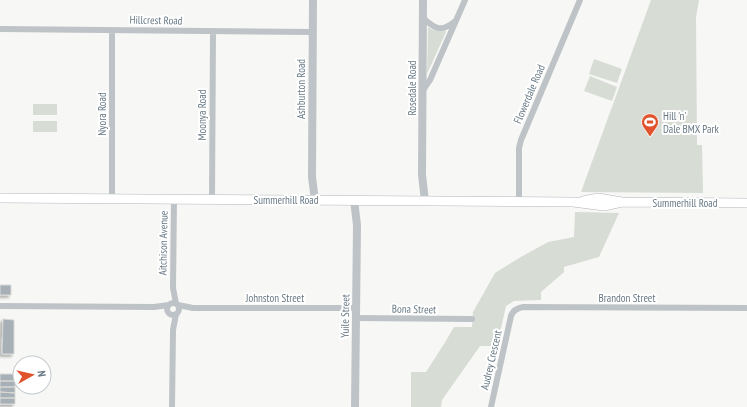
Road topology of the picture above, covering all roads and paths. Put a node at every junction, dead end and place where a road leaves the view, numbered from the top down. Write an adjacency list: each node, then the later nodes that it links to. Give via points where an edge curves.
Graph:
1 (313, 0): 10 (street, Ashburton Road)
2 (423, 0): 5 (street, Rosedale Road)
3 (465, 0): 6 (street)
4 (580, 0): 19 (street, Flowerdale Road, via 521,140)
5 (423, 18): 6 (street, via 437,28 449,26); 11 (street, Rosedale Road)
6 (455, 21): 11 (street, via 428,85)
7 (0, 29): 8 (street, Hillcrest Road)
8 (112, 30): 9 (street, Hillcrest Road); 13 (street, Nyora Road)
9 (213, 31): 10 (street, Hillcrest Road); 15 (street, Moonya Road)
10 (312, 32): 16 (street, Ashburton Road)
11 (423, 90): 18 (street, Rosedale Road)
12 (0, 198): 13 (main road, Summerhill Road)
13 (112, 199): 14 (main road, Summerhill Road)
14 (174, 199): 15 (main road, Summerhill Road); 22 (street, Aitchison Avenue)
15 (212, 200): 16 (main road, Summerhill Road)
16 (312, 200): 17 (main road, Summerhill Road)
17 (357, 200): 18 (main road, Summerhill Road); 23 (street, Yuile Street)
18 (422, 201): 19 (main road, Summerhill Road)
19 (519, 202): 20 (main road, Summerhill Road, via 573,202 598,198 622,202)
20 (747, 203)
21 (0, 306): 22 (street, Johnston Street)
22 (173, 308): 23 (street, Johnston Street); 28 (street, Aitchison Avenue)
23 (356, 308): 26 (street, Yuile Street)
24 (747, 308): 25 (street, Brandon Street, via 523,307 514,310)
25 (511, 316): 30 (street, Audrey Crescent)
26 (356, 318): 27 (street, Bona Street); 29 (street, Yuile Street)
27 (472, 319)
28 (172, 407)
29 (355, 407)
30 (491, 407)

